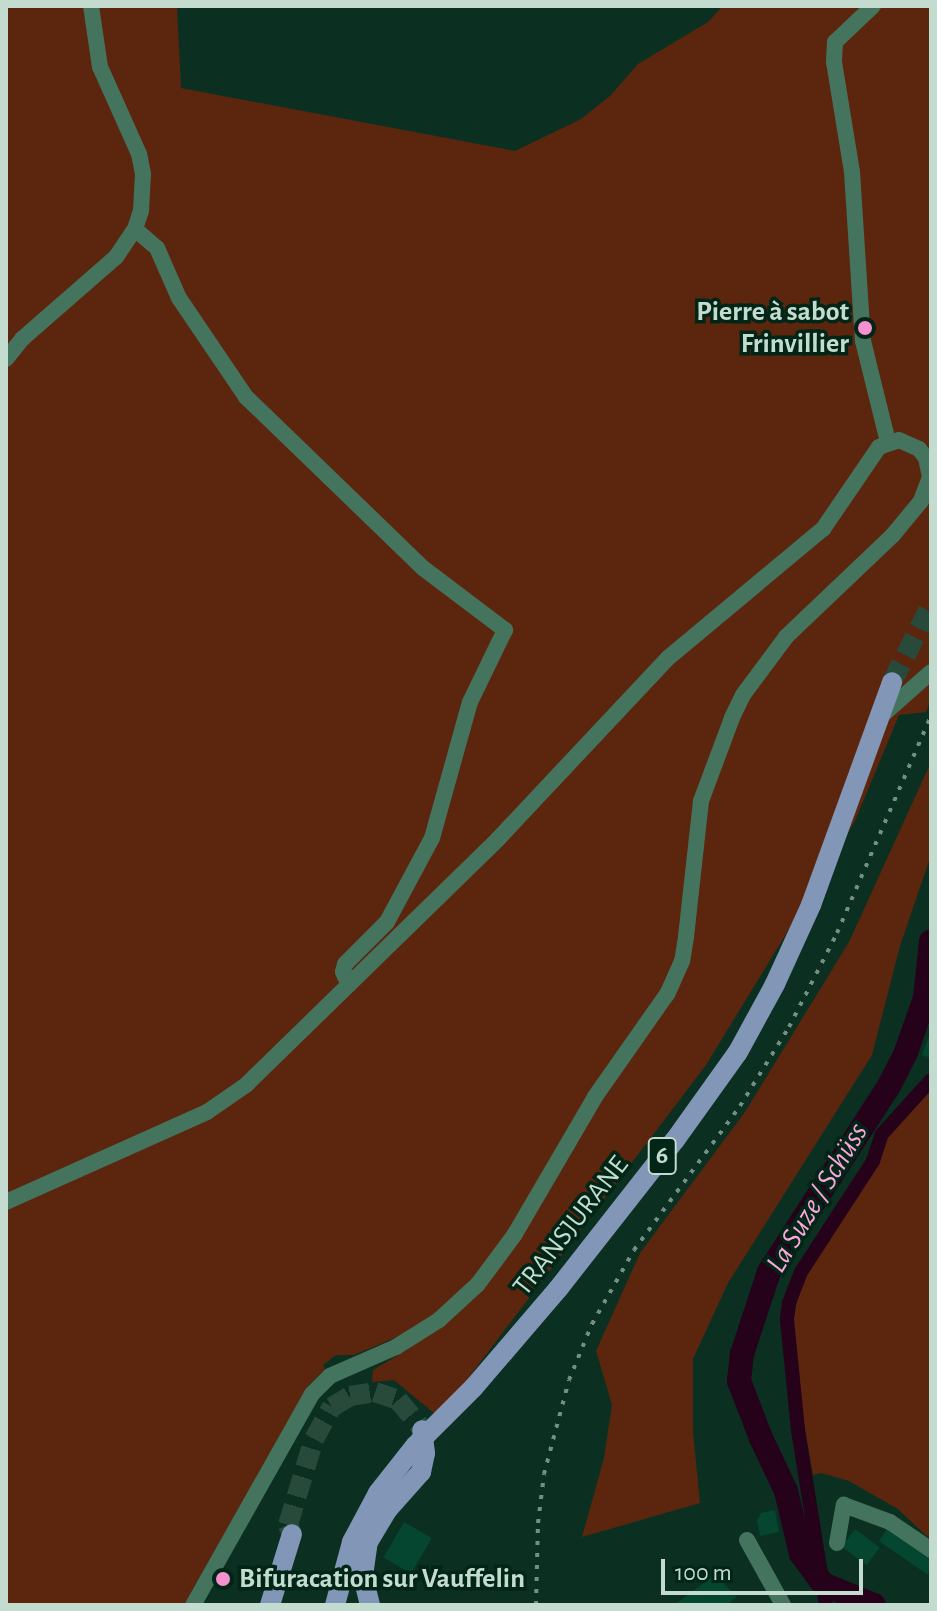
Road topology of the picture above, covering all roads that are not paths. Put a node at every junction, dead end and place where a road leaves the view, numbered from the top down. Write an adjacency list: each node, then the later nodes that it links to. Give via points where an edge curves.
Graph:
1 (91, 6): 3 (street, via 100,67 143,174)
2 (873, 6): 5 (street, via 835,42 834,62 852,172 863,341)
3 (135, 229): 4 (street, via 116,257); 9 (street, via 157,248 187,311 246,397 411,558 510,627 470,702 432,838 387,922 345,964)
4 (6, 359)
5 (888, 442): 9 (street, via 871,455 823,529 668,658 498,839); 16 (street, via 899,440 919,449 930,467 928,486 893,535 786,637 743,695 701,801 682,961 667,994 595,1097 515,1234 478,1284 439,1320 396,1347 330,1376 312,1394)
6 (931, 672): 8 (street)
7 (892, 682): 8 (main road, TRANSJURANE / 6)
8 (886, 712): 11 (main road, TRANSJURANE / 6, via 797,938 738,1052 675,1140 503,1355)
9 (349, 985): 10 (street, via 228,1100)
10 (6, 1202)
11 (422, 1429): 18 (main road, TRANSJURANE / 6, via 364,1517 344,1564); 19 (main road, via 403,1491 368,1542 363,1576)
12 (292, 1534): 17 (main road)
13 (747, 1540): 20 (street)
14 (837, 1543): 15 (street, via 844,1505 890,1522)
15 (931, 1550)
16 (193, 1605)
17 (270, 1605)
18 (335, 1605)
19 (370, 1605)
20 (783, 1605)

